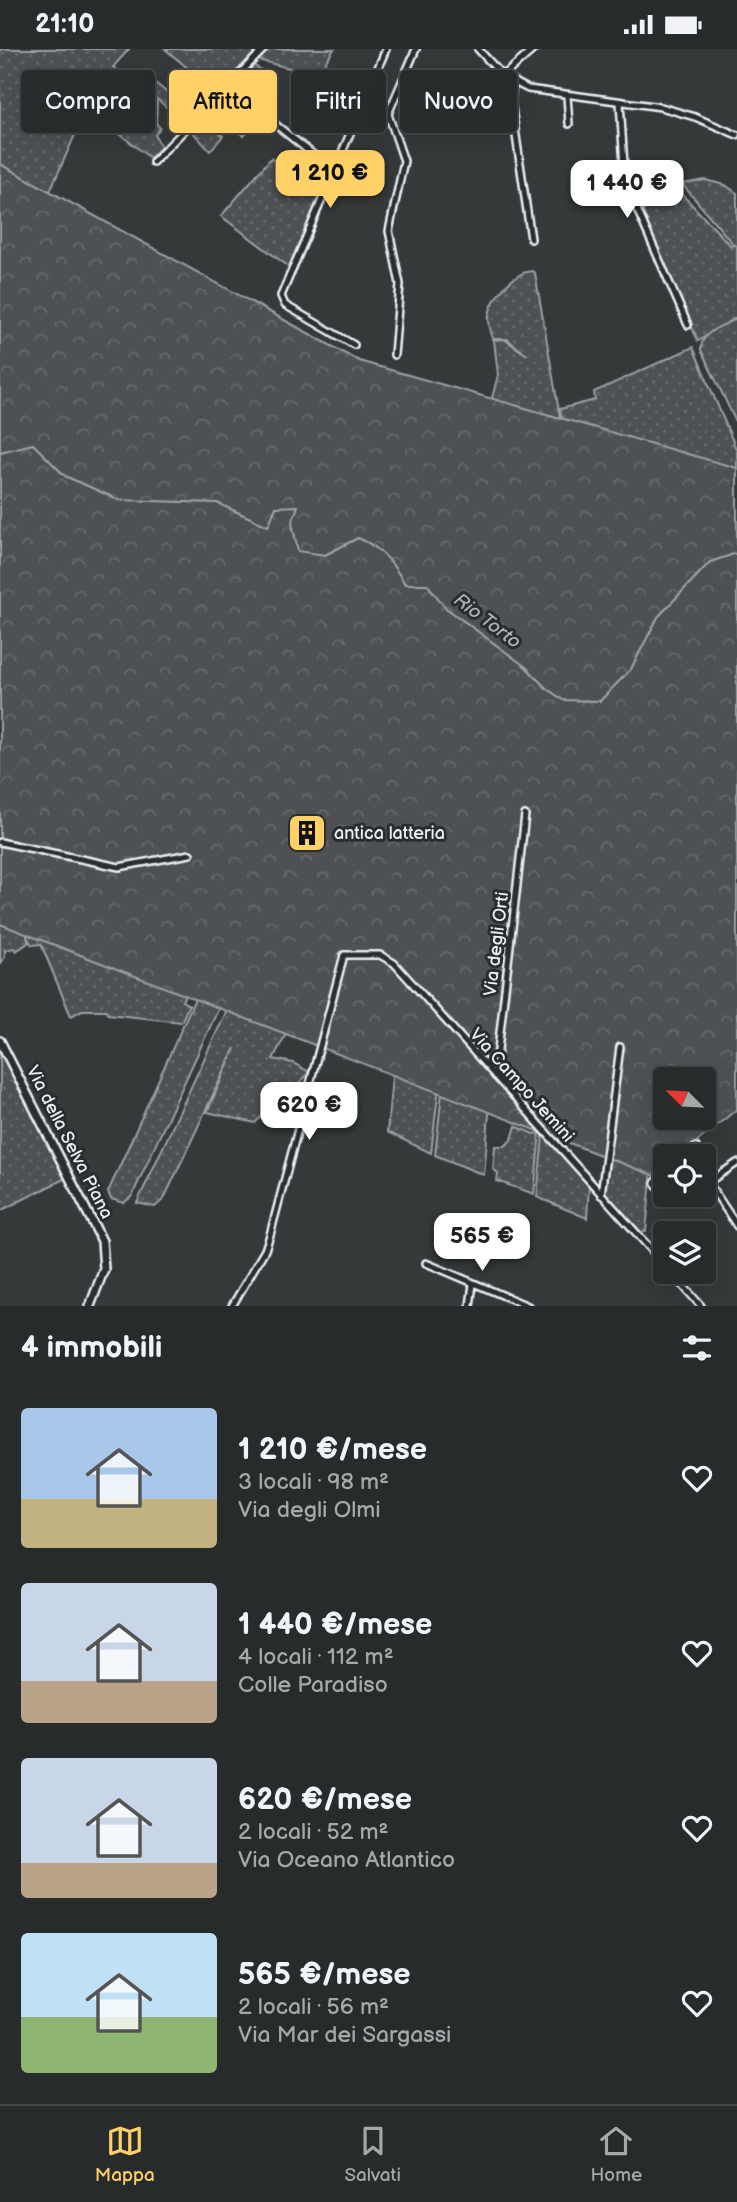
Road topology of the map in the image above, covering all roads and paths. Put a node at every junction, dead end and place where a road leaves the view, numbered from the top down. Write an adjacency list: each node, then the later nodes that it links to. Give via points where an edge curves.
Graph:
1 (264, 49): 6 (street)
2 (386, 49): 21 (street, via 281,296 285,305)
3 (416, 49): 22 (street, via 388,114 404,161 389,231 400,284)
4 (478, 49): 7 (street)
5 (534, 49): 8 (street)
6 (243, 70)
7 (497, 70)
8 (510, 70)
9 (517, 85): 10 (street)
10 (568, 96): 11 (street); 12 (street)
11 (621, 101): 16 (street, via 679,111); 20 (street, via 625,182)
12 (569, 124)
13 (277, 126): 17 (street)
14 (181, 133): 18 (street)
15 (516, 133): 19 (street)
16 (737, 135)
17 (315, 156)
18 (153, 162)
19 (531, 239)
20 (688, 325)
21 (354, 345)
22 (394, 355)
23 (525, 815): 28 (street, Via degli Orti)
24 (0, 842): 25 (street, via 116,867)
25 (190, 854)
26 (0, 1041): 39 (street, Via della Selva Piana, via 96,1225 105,1259)
27 (620, 1047): 31 (street)
28 (495, 1076): 31 (street, Via Campo Jemini); 40 (street, Via Campo Jemini, via 390,959 369,953 344,955 268,1241)
29 (737, 1163): 30 (street)
30 (716, 1177)
31 (601, 1195): 35 (street, Via Campo Jemini)
32 (716, 1195): 33 (street)
33 (735, 1219): 34 (street)
34 (737, 1226)
35 (653, 1252)
36 (426, 1263): 37 (street)
37 (472, 1283): 41 (street); 42 (street)
38 (682, 1284): 43 (street)
39 (90, 1306)
40 (232, 1306)
41 (470, 1306)
42 (528, 1306)
43 (701, 1306)

